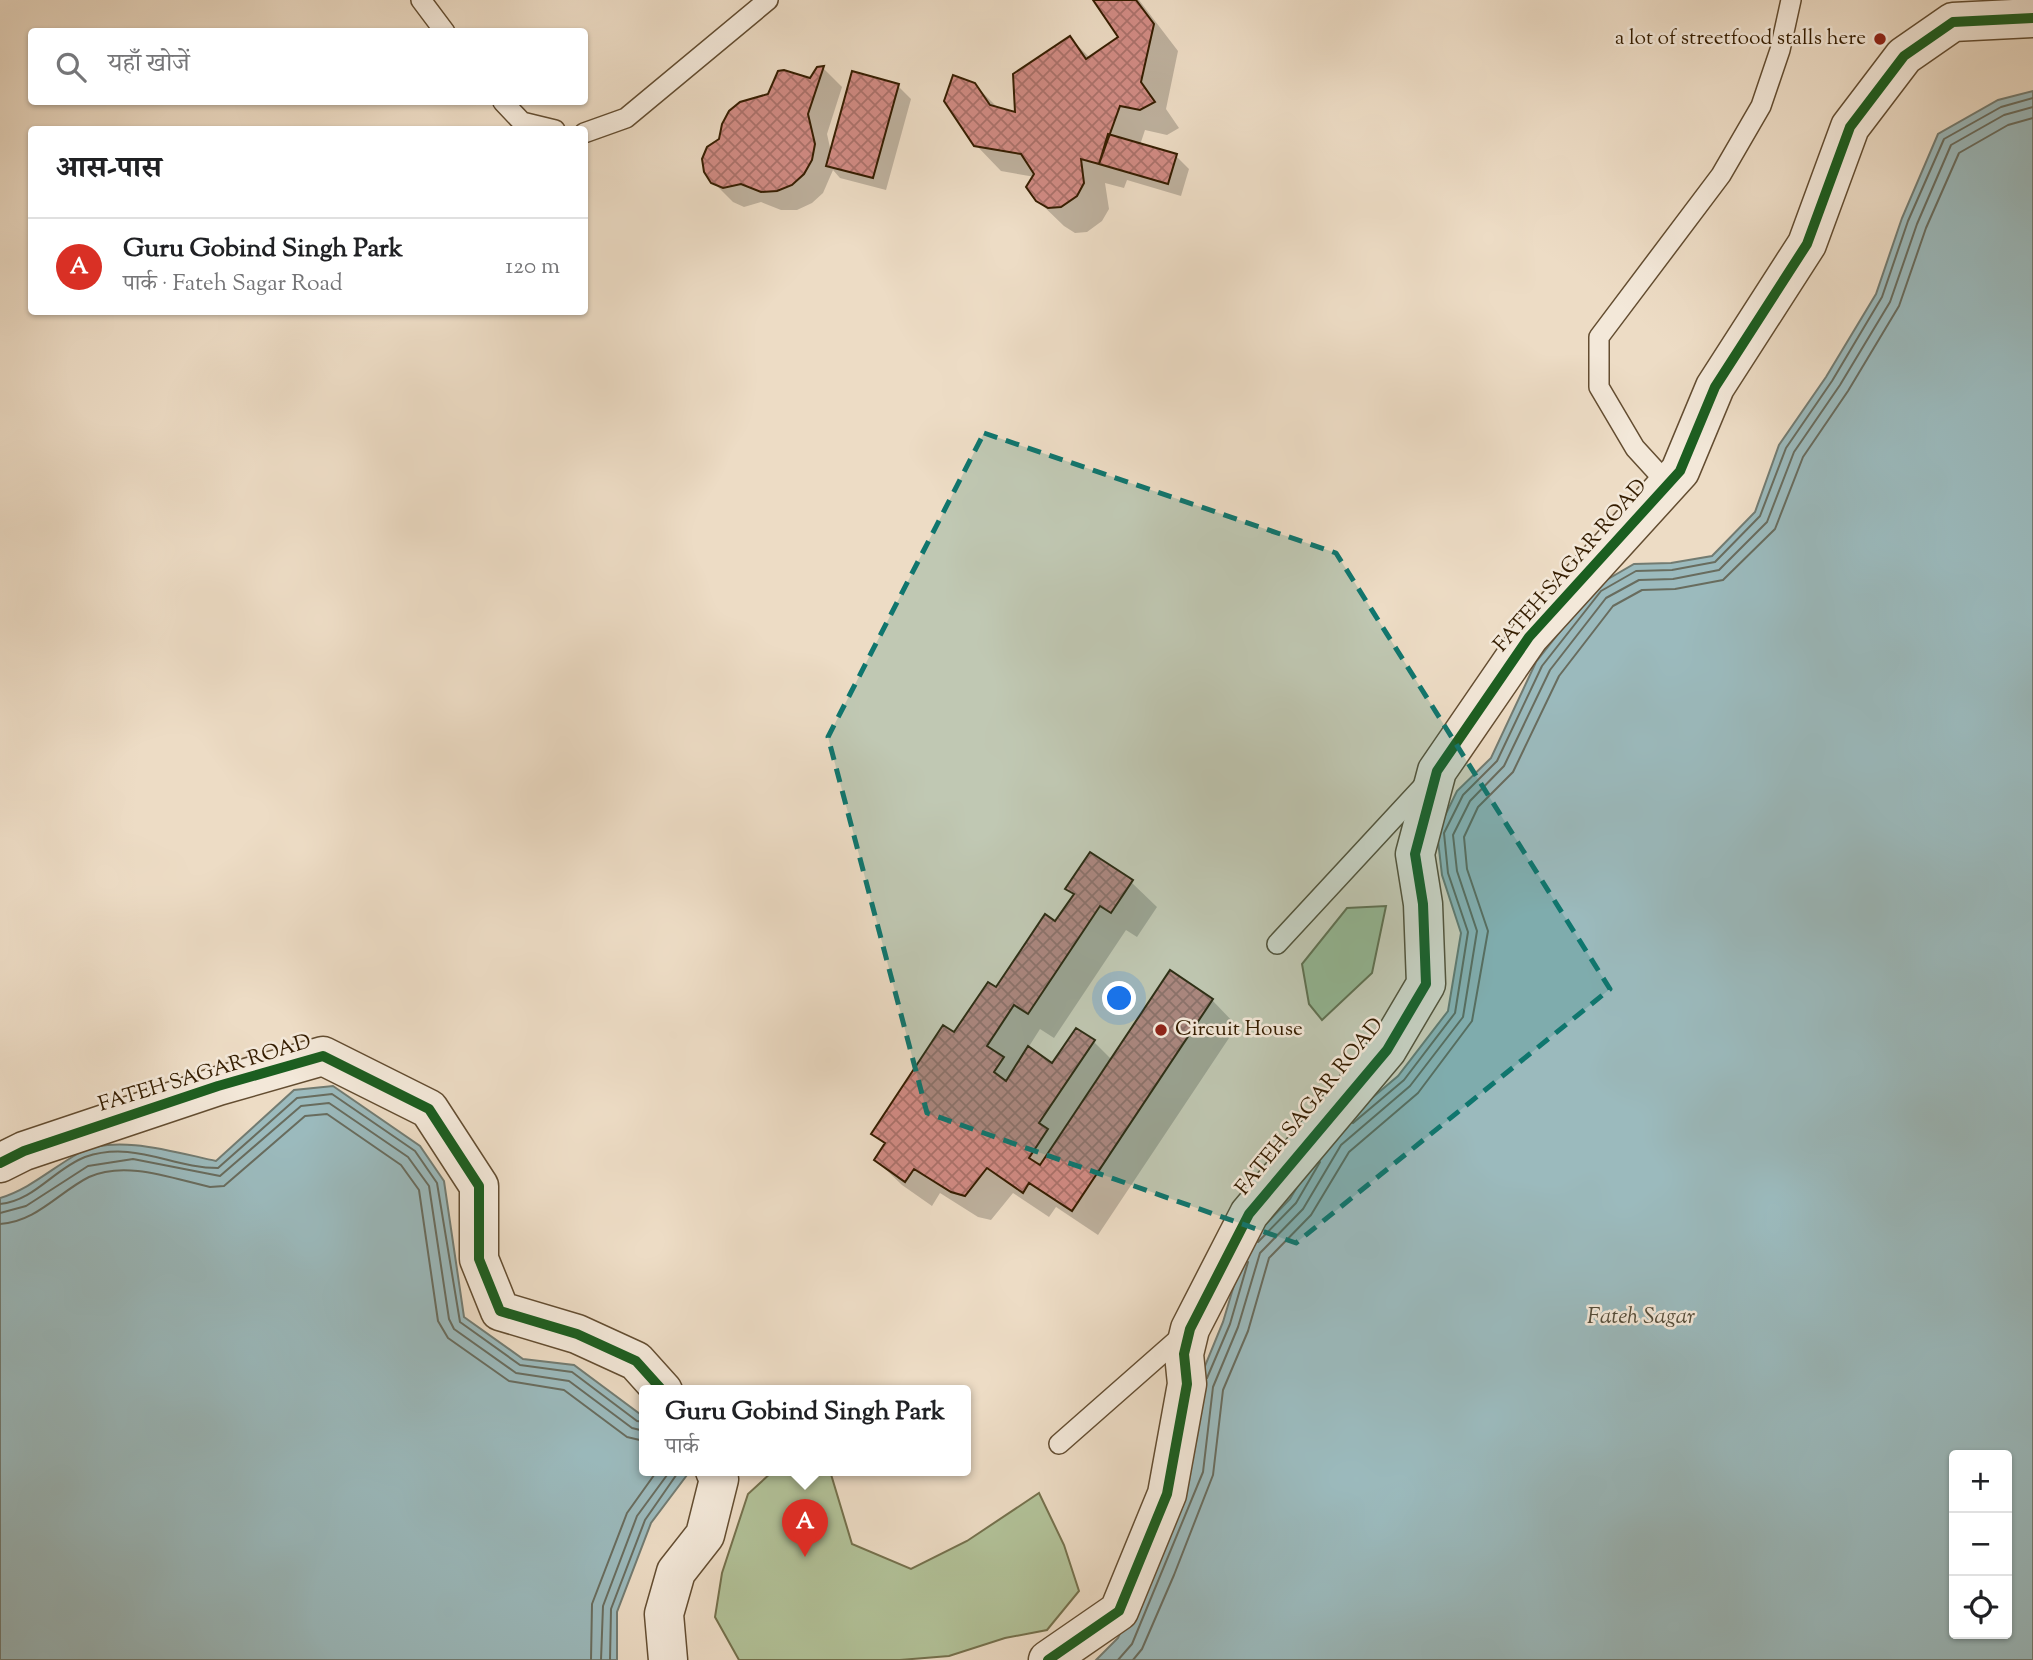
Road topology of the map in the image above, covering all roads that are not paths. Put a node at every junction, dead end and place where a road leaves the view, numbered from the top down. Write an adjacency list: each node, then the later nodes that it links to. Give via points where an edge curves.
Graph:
1 (421, 0): 5 (lane)
2 (768, 0): 8 (lane, via 626,118)
3 (1791, 0): 9 (lane, via 1760,106 1721,175 1599,337 1599,387 1635,448)
4 (2033, 18): 9 (street, FATEH SAGAR ROAD, via 1953,22 1904,56 1850,127 1807,244 1715,387 1680,471)
5 (442, 28)
6 (506, 105): 7 (lane, via 522,122)
7 (538, 126)
8 (588, 132)
9 (1667, 483): 10 (street, FATEH SAGAR ROAD, via 1529,637)
10 (1437, 771): 11 (lane); 13 (street, FATEH SAGAR ROAD, via 1415,854 1423,904 1426,984 1387,1050 1249,1213)
11 (1278, 944)
12 (0, 1163): 14 (street, FATEH SAGAR ROAD, via 218,1086 323,1056 429,1109 479,1186 479,1259 500,1311 577,1334 636,1361)
13 (1190, 1328): 15 (lane); 18 (street, FATEH SAGAR ROAD, via 1184,1354 1187,1384 1167,1494 1119,1611)
14 (658, 1385)
15 (1059, 1444)
16 (718, 1476): 17 (street, via 705,1535 676,1572 664,1614)
17 (668, 1660)
18 (1048, 1660)

